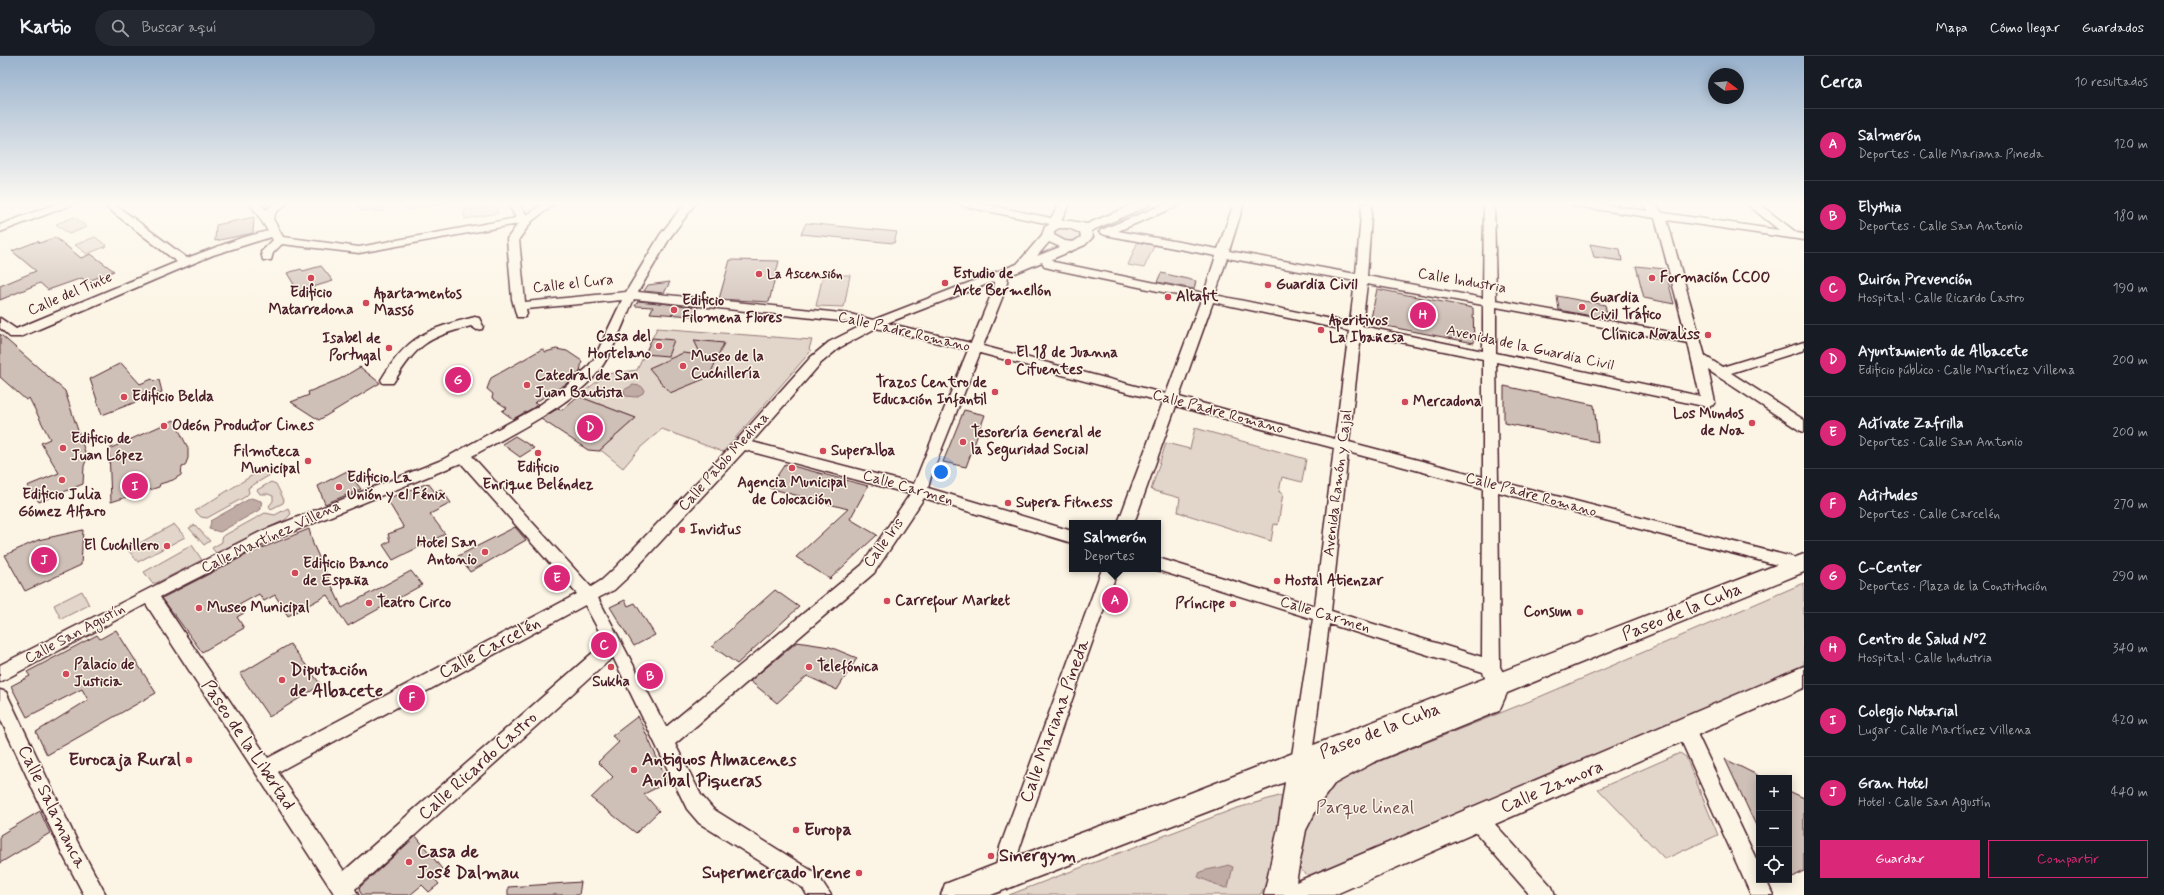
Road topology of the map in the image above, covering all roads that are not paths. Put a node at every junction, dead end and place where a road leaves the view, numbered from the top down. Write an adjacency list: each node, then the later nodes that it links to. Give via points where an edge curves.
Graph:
1 (158, 242): 20 (street)
2 (239, 242): 20 (street, Calle del Tinte)
3 (273, 242): 19 (street)
4 (312, 242): 5 (street, via 359,250)
5 (402, 242)
6 (513, 242): 23 (street, Calle el Cura, via 521,310 548,303)
7 (661, 242): 23 (street, Calle Martínez Villena)
8 (1043, 242): 21 (street, via 1027,260)
9 (1056, 242): 10 (street, via 1065,245)
10 (1070, 242)
11 (1070, 242): 18 (street)
12 (1162, 242): 17 (street, Calle Industria)
13 (1225, 242): 17 (street)
14 (1365, 242): 22 (street, Avenida Ramón y Cajal)
15 (1489, 242): 25 (street)
16 (1667, 242): 30 (street)
17 (1221, 253): 22 (street, Calle Industria); 24 (street)
18 (1045, 257): 21 (street); 24 (street, Avenida de la Guardia Civil, via 1048,264)
19 (267, 258)
20 (186, 263): 27 (street, Calle del Tinte, via 15,334)
21 (1005, 272): 26 (street, Calle Pablo Medina); 32 (street, Calle Iris)
22 (1361, 279): 25 (street, Calle Industria); 29 (street, Avenida Ramón y Cajal)
23 (624, 295): 26 (street, Calle Padre Romano, via 850,318); 41 (street, Calle Martínez Villena, via 600,360 592,371 527,423)
24 (1208, 299): 29 (street, Avenida de la Guardia Civil); 37 (street)
25 (1489, 302): 30 (street, Calle Industria); 33 (street)
26 (876, 323): 32 (street, Calle Padre Romano); 39 (street, Calle Pablo Medina, via 834,346 816,360)
27 (1, 324)
28 (477, 326): 36 (street, via 475,321 422,338 405,352)
29 (1355, 329): 33 (street, Avenida de la Guardia Civil); 40 (street, Avenida Ramón y Cajal)
30 (1694, 340): 34 (street)
31 (1804, 346): 35 (street)
32 (975, 348): 37 (street, Calle Padre Romano); 43 (street, Calle Iris)
33 (1488, 356): 34 (street, Avenida de la Guardia Civil, via 1708,402); 42 (street)
34 (1699, 358): 35 (street)
35 (1720, 372): 38 (street)
36 (388, 380)
37 (1170, 399): 40 (street, Calle Padre Romano); 44 (street)
38 (1804, 427)
39 (742, 444): 43 (street, Calle Carmen); 50 (street, Calle Pablo Medina, via 622,572 608,585)
40 (1342, 445): 42 (street, Calle Padre Romano); 51 (street, Avenida Ramón y Cajal)
41 (463, 456): 49 (street, Calle Martínez Villena, via 279,530); 50 (street)
42 (1491, 485): 46 (street, Calle Padre Romano); 54 (street)
43 (920, 491): 45 (street, Calle Carmen); 58 (street, Calle Iris, via 868,569)
44 (1127, 520)
45 (1069, 536)
46 (1802, 564): 54 (main road, Paseo de la Cuba)
47 (1161, 565): 51 (street, Calle Carmen)
48 (1109, 572): 63 (street, Calle Mariana Pineda, via 1010,847)
49 (149, 595): 53 (street, Calle San Agustín); 60 (street, Paseo de la Libertad, via 199,673)
50 (588, 595): 52 (street); 60 (street, Calle Carcelén)
51 (1322, 614): 54 (street, Calle Carmen); 59 (street, Avenida Ramón y Cajal)
52 (615, 644): 58 (street); 64 (street, Calle Ricardo Castro)
53 (0, 674)
54 (1496, 675): 59 (main road, Paseo de la Cuba); 62 (main road, via 1490,703 1366,753 1324,775 1310,794)
55 (1804, 678): 57 (main road, Calle Zamora)
56 (0, 698): 65 (street, Calle Salamanca, via 70,848)
57 (1685, 729): 61 (main road, Calle Zamora); 71 (street)
58 (664, 740): 66 (street, via 694,802 706,816 810,881)
59 (1301, 762): 62 (main road); 63 (main road, Paseo de la Cuba)
60 (266, 769): 64 (street, Paseo de la Libertad)
61 (1477, 819): 69 (main road, Calle Zamora); 70 (street)
62 (1292, 828): 68 (main road)
63 (1004, 875): 67 (main road, Paseo de la Cuba)
64 (344, 891)
65 (95, 895)
66 (820, 895)
67 (956, 895)
68 (1278, 895)
69 (1300, 895)
70 (1544, 895)
71 (1762, 895)

